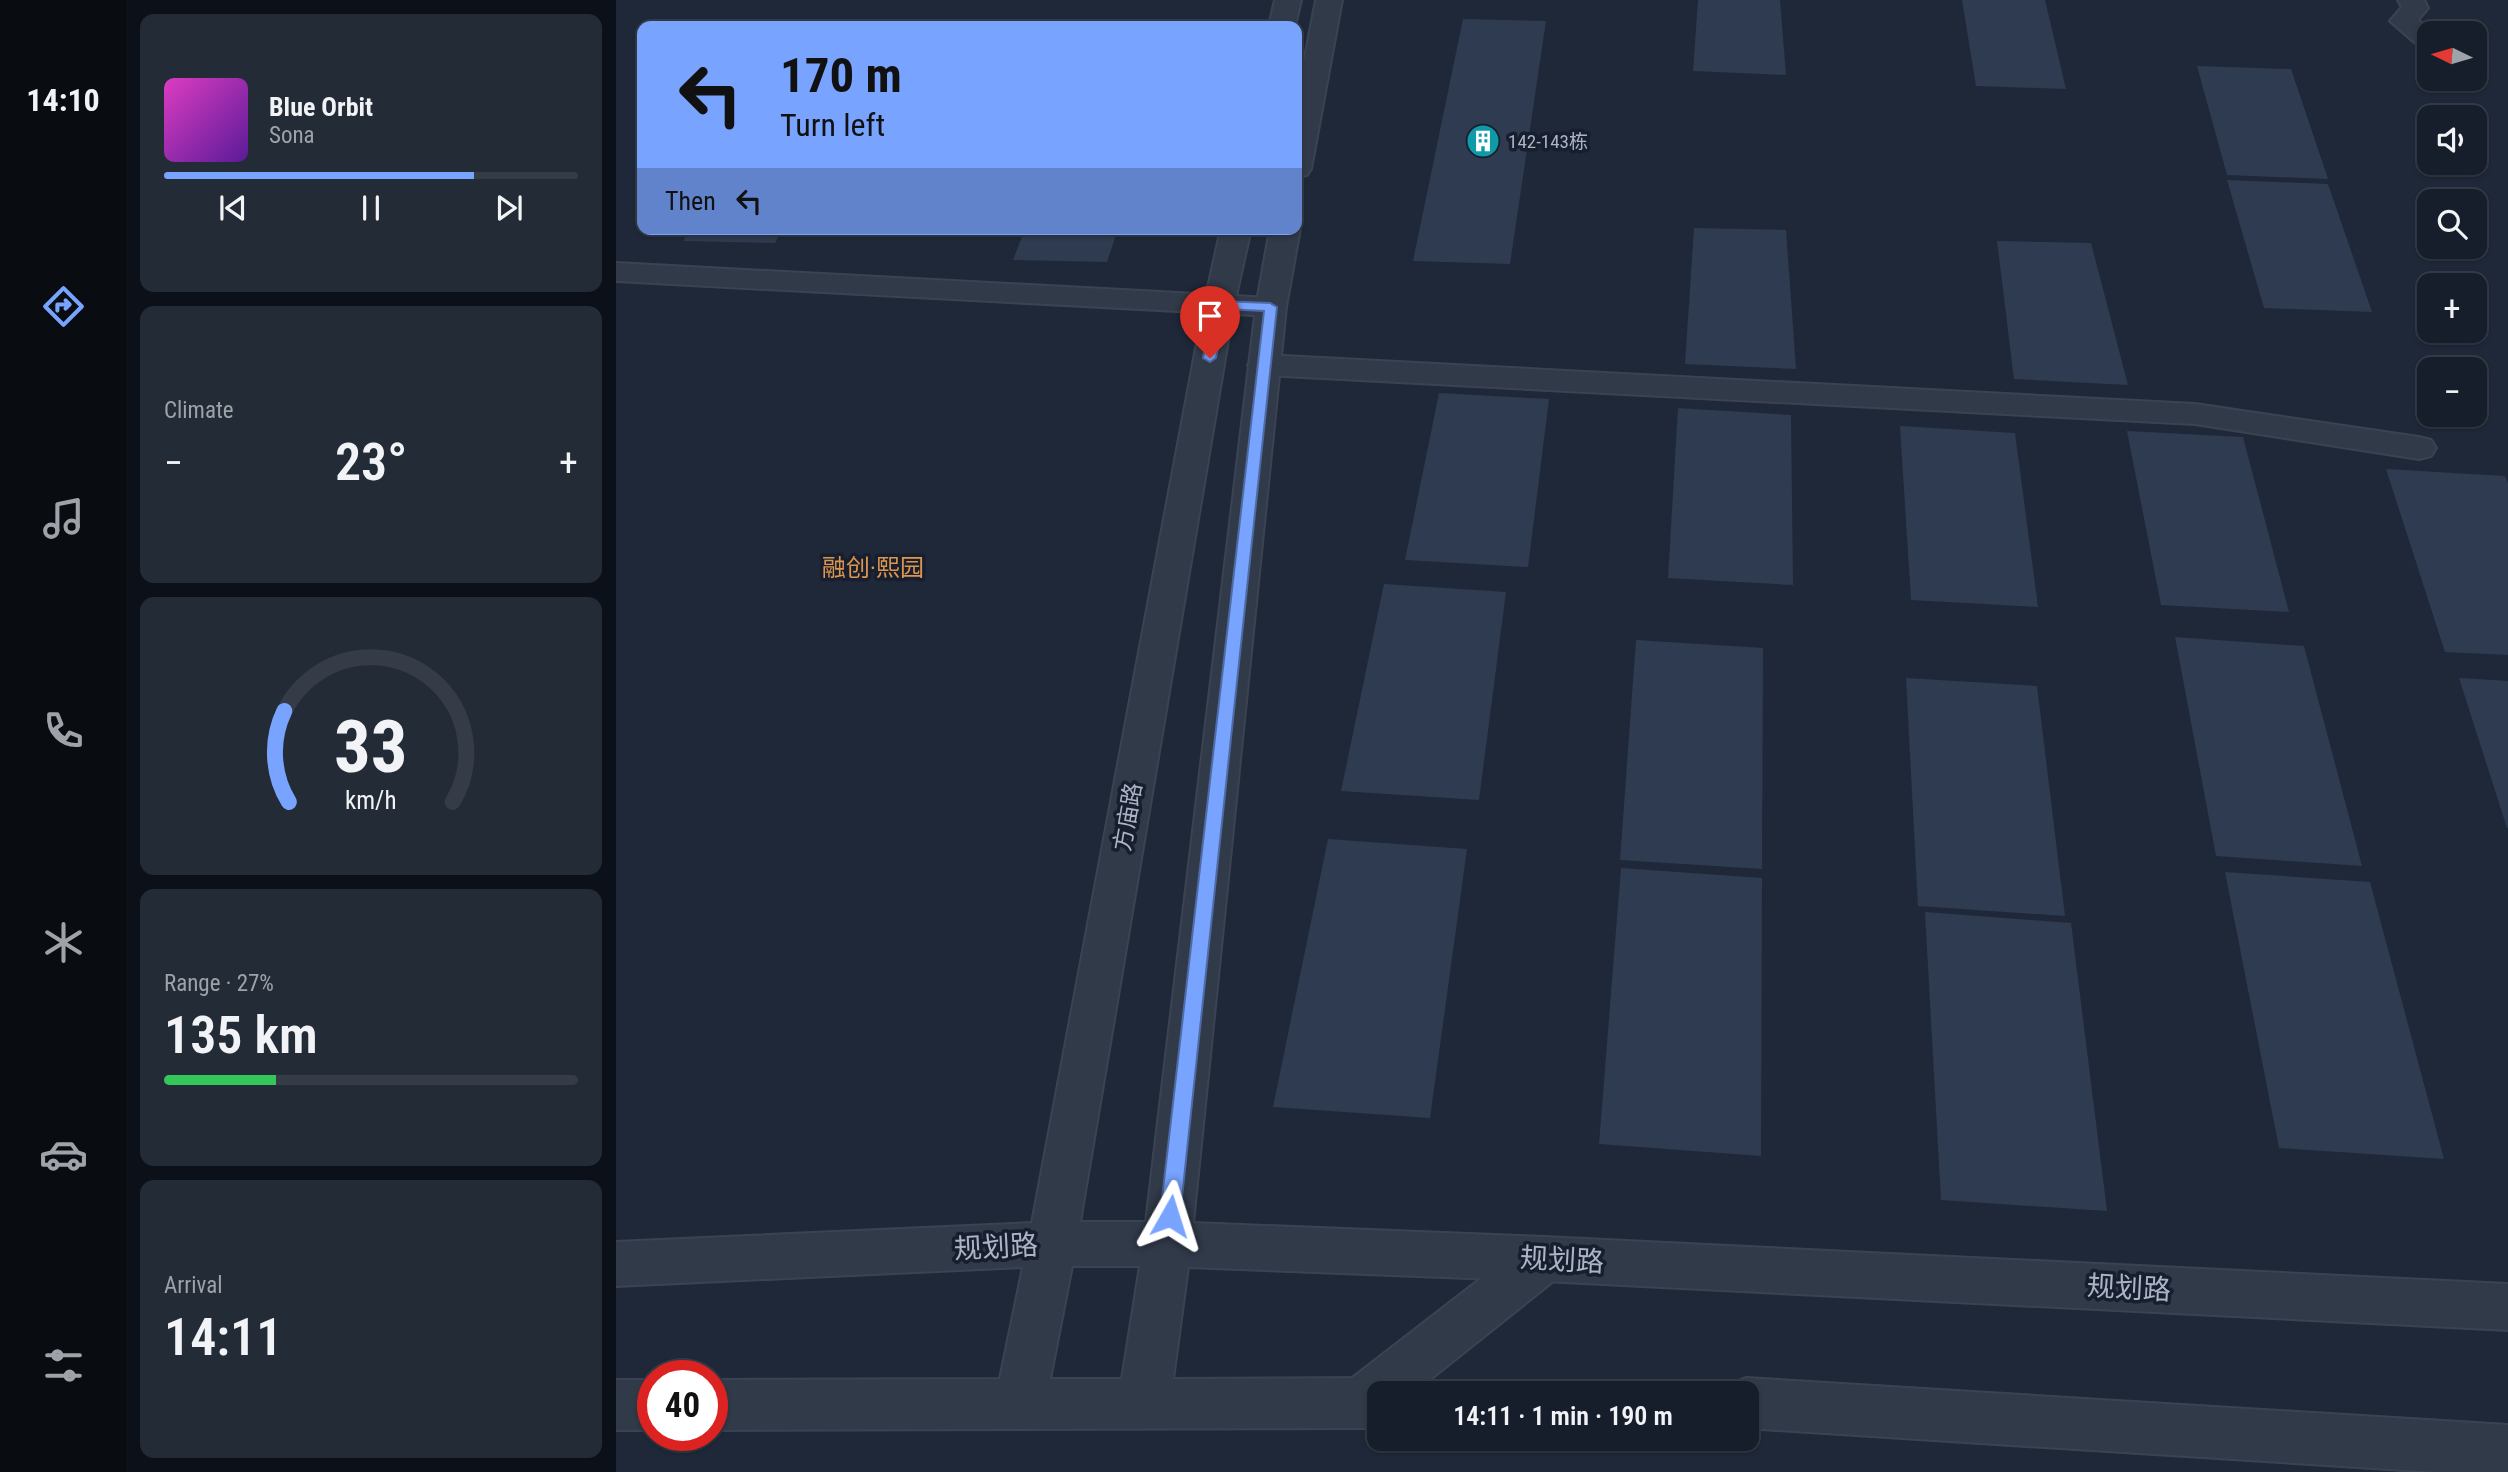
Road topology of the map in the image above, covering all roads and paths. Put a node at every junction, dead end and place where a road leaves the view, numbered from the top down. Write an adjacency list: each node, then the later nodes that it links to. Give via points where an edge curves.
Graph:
1 (1288, 0): 4 (street)
2 (1329, 0): 6 (street)
3 (2411, 0): 5 (street, via 2415,8 2403,21)
4 (1283, 21)
5 (2417, 32)
6 (1302, 143)
7 (1235, 235): 10 (street, 方庙路)
8 (1284, 235): 11 (street)
9 (616, 272): 10 (street)
10 (1219, 305): 11 (street); 14 (street, 方庙路)
11 (1270, 307): 12 (street)
12 (1264, 365): 13 (street, via 2196,414); 15 (street)
13 (2419, 448)
14 (1052, 1244): 15 (street, 规划路); 17 (street, 规划路); 21 (street, 方庙路)
15 (1167, 1244): 16 (street, 规划路); 22 (street)
16 (1544, 1259): 18 (street, 规划路); 19 (street)
17 (616, 1264)
18 (2508, 1307)
19 (1397, 1381)
20 (1367, 1403): 22 (street)
21 (1020, 1404): 22 (street); 26 (street)
22 (1144, 1404)
23 (1759, 1404): 27 (street)
24 (616, 1405): 25 (street)
25 (637, 1405)
26 (728, 1405)
27 (2508, 1451)

